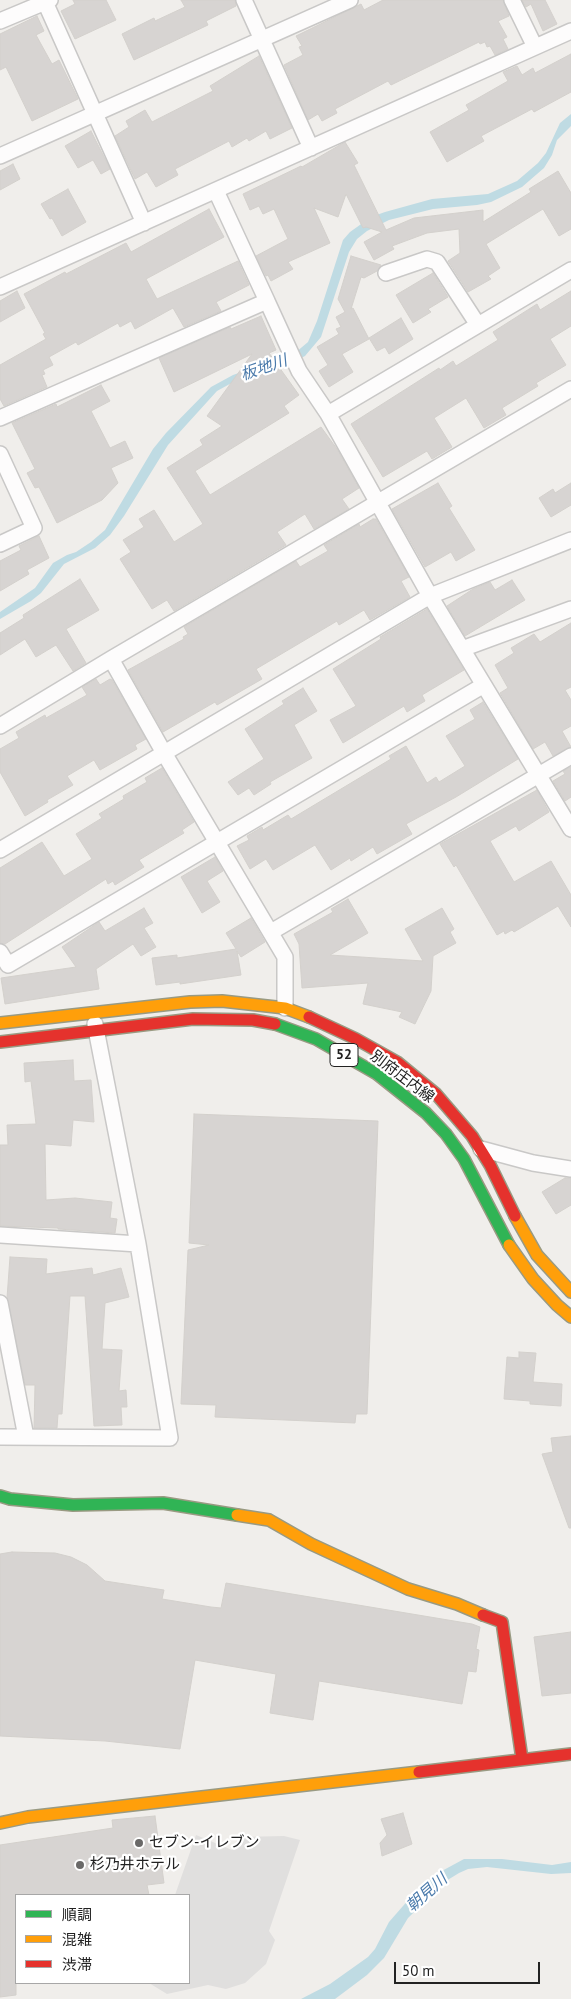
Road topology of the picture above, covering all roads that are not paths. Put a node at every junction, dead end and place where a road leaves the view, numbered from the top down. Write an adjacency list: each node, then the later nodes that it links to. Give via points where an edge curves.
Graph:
1 (244, 0): 7 (street)
2 (350, 0): 7 (street)
3 (512, 0): 8 (street)
4 (48, 1): 5 (street); 9 (street)
5 (0, 21)
6 (571, 31): 8 (street)
7 (262, 40): 9 (street); 10 (street)
8 (535, 47): 10 (street)
9 (95, 113): 11 (street); 13 (street)
10 (311, 148): 12 (street)
11 (0, 156)
12 (216, 190): 13 (street); 17 (street)
13 (144, 223): 16 (street)
14 (571, 270): 18 (street)
15 (386, 273): 18 (street, via 427,259 437,262)
16 (0, 288)
17 (267, 301): 20 (street, via 299,371); 21 (street)
18 (478, 326): 20 (street)
19 (571, 389): 23 (street)
20 (328, 414): 23 (street)
21 (0, 418)
22 (0, 454): 25 (street, via 34,528)
23 (377, 502): 26 (street); 29 (street)
24 (571, 540): 26 (street)
25 (0, 544)
26 (430, 596): 28 (street); 32 (street)
27 (571, 609): 28 (street)
28 (462, 649): 30 (street)
29 (111, 658): 31 (street); 32 (street)
30 (484, 685): 34 (street); 36 (street)
31 (0, 726)
32 (164, 753): 36 (street); 37 (street)
33 (571, 756): 34 (street)
34 (538, 775): 35 (street); 38 (street)
35 (571, 829)
36 (217, 842): 38 (street); 39 (street, via 8,965)
37 (0, 850)
38 (270, 932): 40 (street, via 285,957)
39 (0, 952)
40 (285, 1008): 41 (main road, 別府庄内線 / 52, via 222,1001); 45 (main road, 別府庄内線 / 52, via 356,1039 396,1062 436,1094)
41 (93, 1013): 42 (main road, 別府庄内線 / 52); 43 (street)
42 (0, 1023)
43 (96, 1030): 44 (main road, 別府庄内線 / 52); 48 (street); 51 (main road, 別府庄内線 / 52, via 193,1019 282,1024 316,1039 377,1074 426,1113 446,1134 464,1159 511,1248 533,1279)
44 (0, 1042)
45 (481, 1149): 46 (street, via 532,1164); 49 (main road, 別府庄内線 / 52, via 526,1237 550,1271)
46 (571, 1169)
47 (0, 1235): 48 (street)
48 (138, 1244): 53 (street, via 170,1438)
49 (571, 1292)
50 (0, 1303): 53 (street)
51 (571, 1317)
52 (0, 1437): 53 (street)
53 (26, 1437)
54 (0, 1496): 56 (main road, via 73,1505 163,1502 269,1520 311,1544 408,1589 502,1622)
55 (571, 1754): 56 (main road)
56 (522, 1759): 57 (main road, via 28,1817)
57 (0, 1823)

